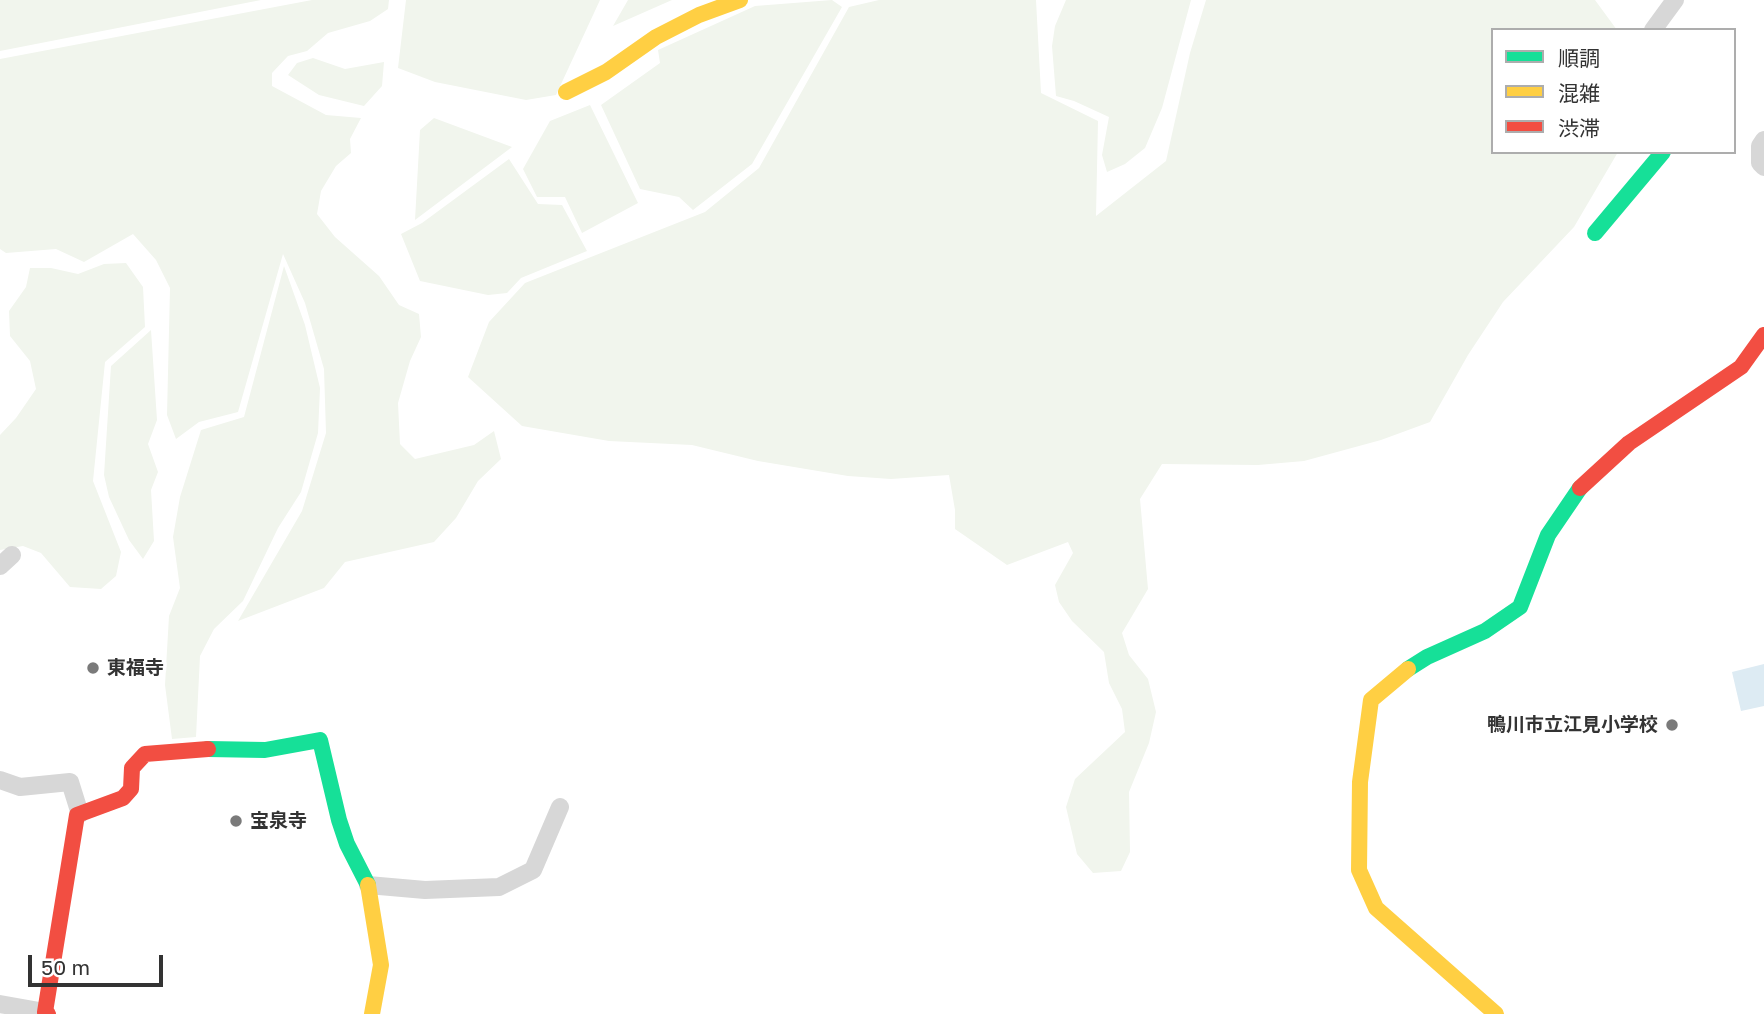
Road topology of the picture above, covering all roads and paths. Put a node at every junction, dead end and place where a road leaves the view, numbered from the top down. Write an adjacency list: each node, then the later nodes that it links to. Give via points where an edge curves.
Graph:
1 (740, 0): 4 (street, via 656,37 606,72)
2 (1675, 0): 3 (street)
3 (1654, 28)
4 (566, 92)
5 (1764, 140): 7 (street, via 1760,163)
6 (1660, 154): 8 (street)
7 (1764, 167)
8 (1595, 233)
9 (1764, 335): 17 (street, via 1741,367 1629,443 1582,485 1548,535 1520,607 1485,631 1427,656 1371,700 1360,782 1359,870 1376,908)
10 (0, 780): 12 (street, via 20,786 70,782)
11 (560, 807): 13 (street, via 533,870 499,887 425,890)
12 (80, 814): 13 (street, via 123,798 131,789 132,768 145,754 265,750 320,740 339,820); 15 (street)
13 (368, 885): 16 (street, via 381,965)
14 (0, 1004): 15 (street)
15 (46, 1013)
16 (372, 1014)
17 (1496, 1014)

